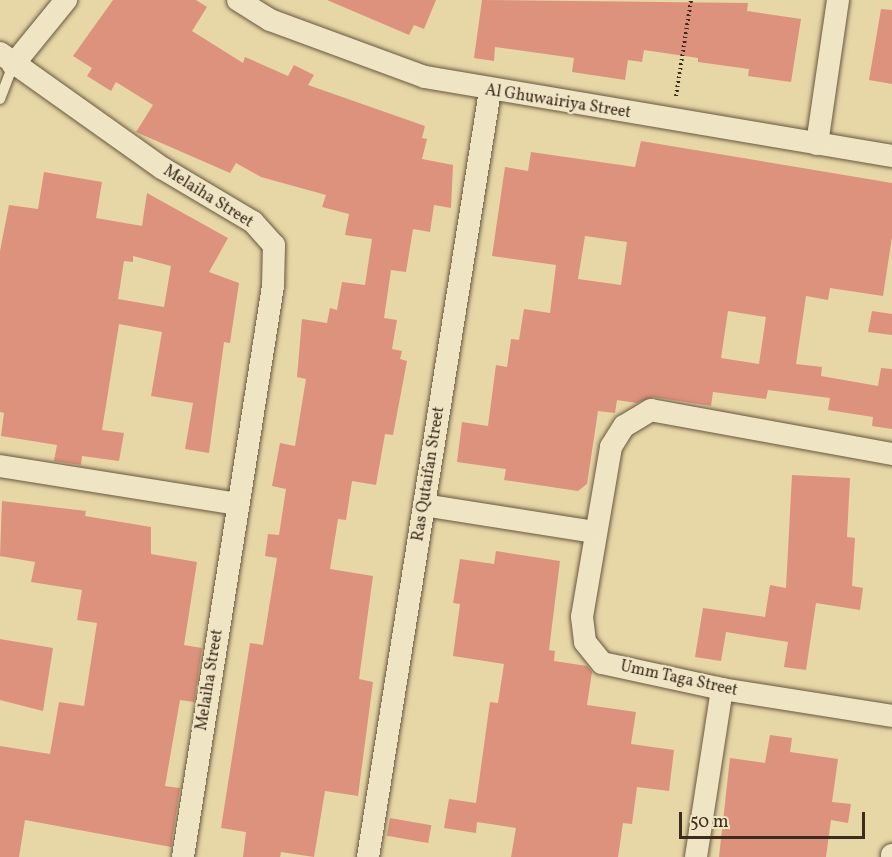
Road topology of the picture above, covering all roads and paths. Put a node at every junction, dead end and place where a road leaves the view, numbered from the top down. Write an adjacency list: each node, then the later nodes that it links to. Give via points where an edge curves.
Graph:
1 (66, 0): 5 (street)
2 (238, 0): 6 (street, Al Ghuwairiya Street, via 270,20 425,77)
3 (691, 0): 8 (path)
4 (838, 0): 9 (street)
5 (6, 59): 7 (lane); 13 (street, Melaiha Street, via 162,168 253,222 274,245 273,286)
6 (490, 92): 8 (street, Al Ghuwairiya Street); 14 (street, Ras Qutaifan Street)
7 (0, 99)
8 (672, 121): 9 (street, Al Ghuwairiya Street)
9 (818, 144): 10 (street, Al Ghuwairiya Street)
10 (892, 156)
11 (892, 454): 15 (street, Umm Taga Street, via 651,410 624,426 611,447)
12 (0, 466): 13 (street)
13 (237, 504): 18 (street, Melaiha Street)
14 (424, 505): 15 (street); 19 (street, Ras Qutaifan Street)
15 (594, 532): 16 (street, Umm Taga Street, via 582,617 585,642 602,663)
16 (722, 689): 17 (street, Umm Taga Street); 20 (street)
17 (892, 716)
18 (183, 857)
19 (368, 857)
20 (696, 857)

